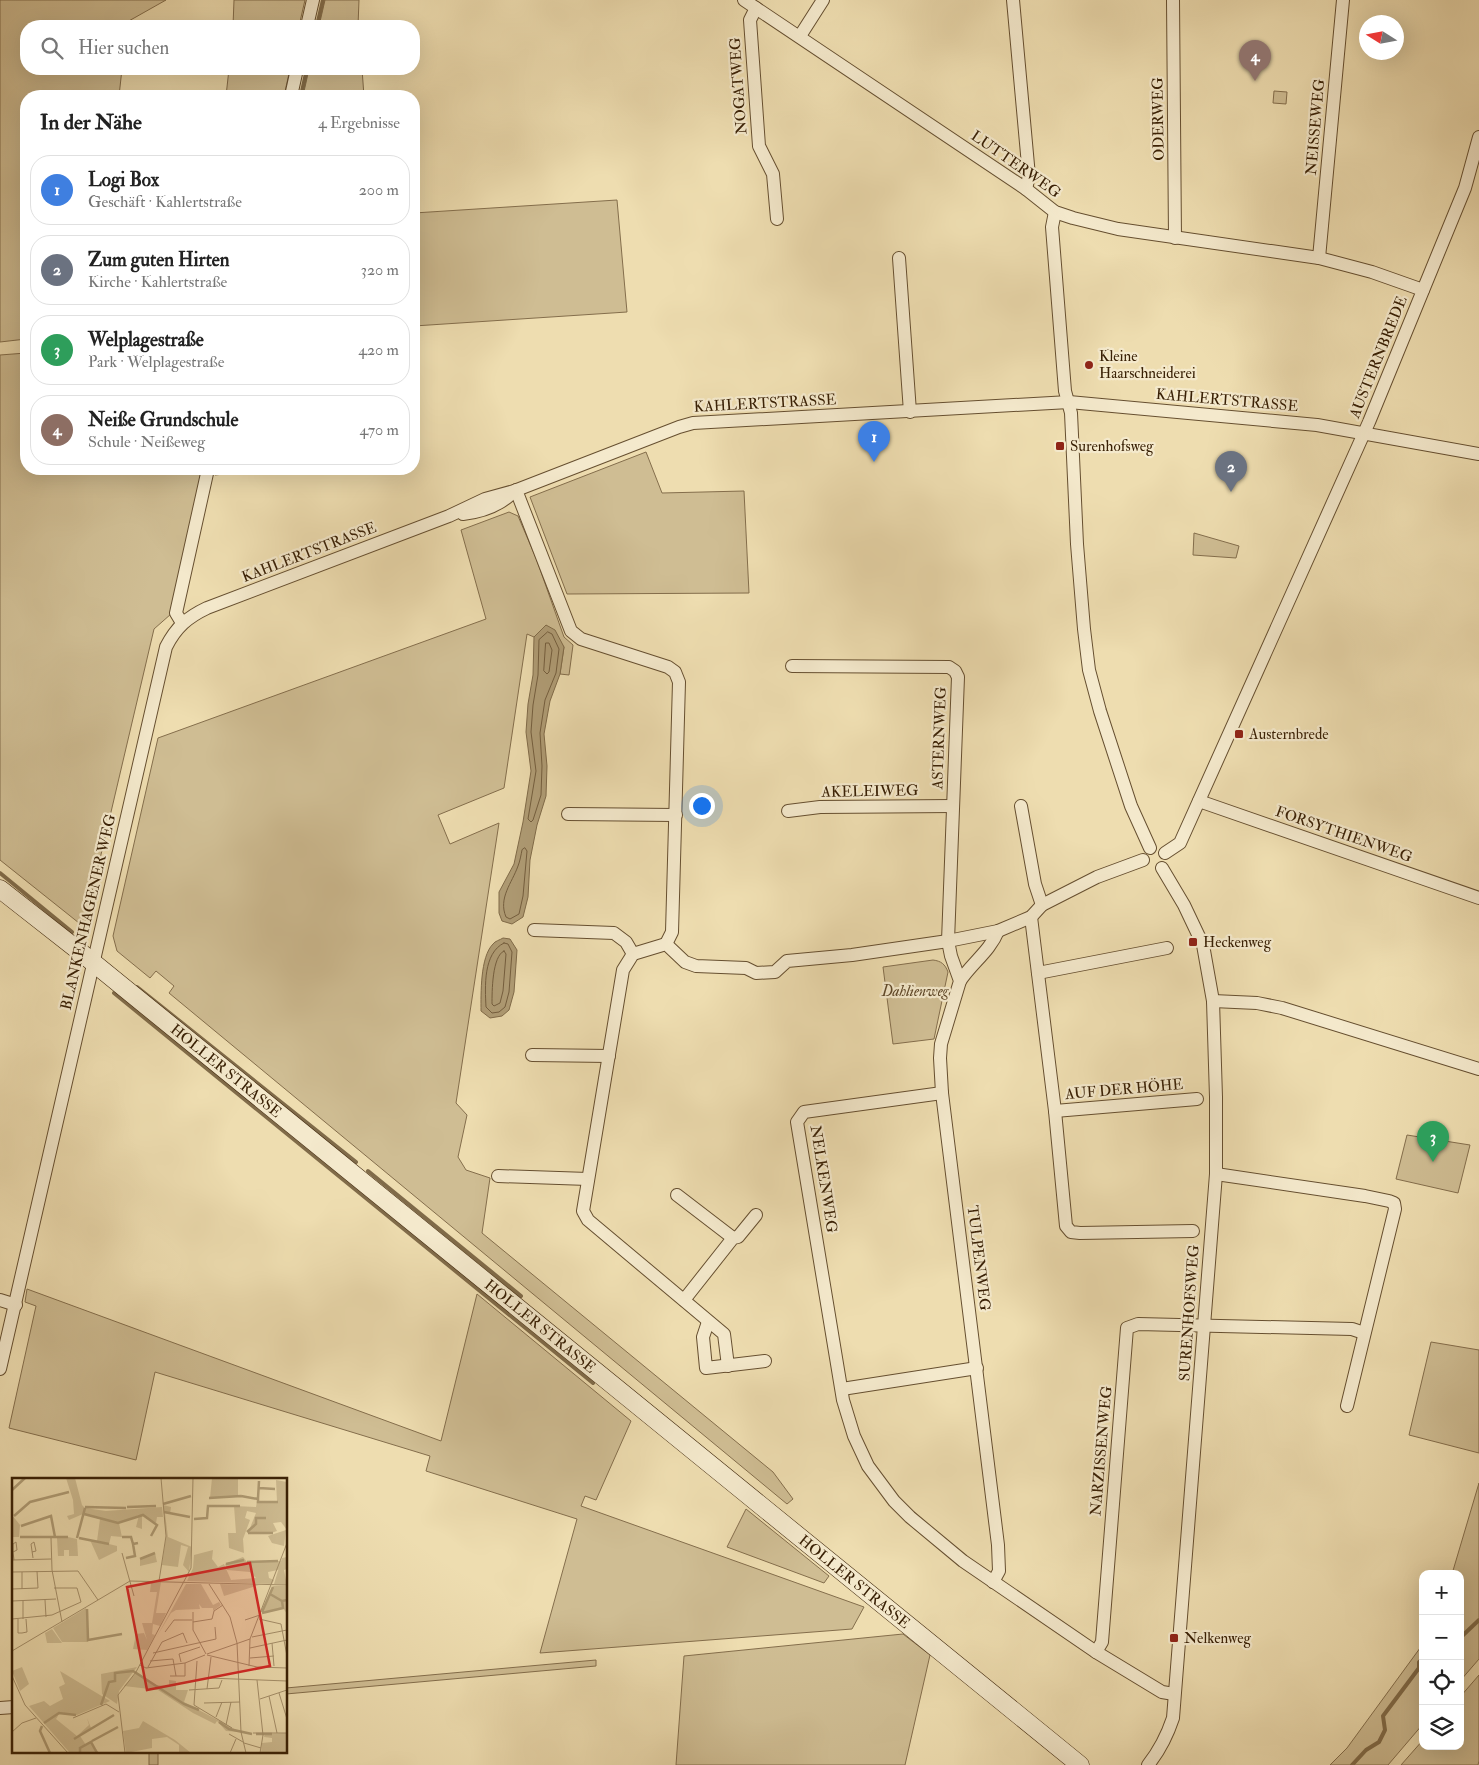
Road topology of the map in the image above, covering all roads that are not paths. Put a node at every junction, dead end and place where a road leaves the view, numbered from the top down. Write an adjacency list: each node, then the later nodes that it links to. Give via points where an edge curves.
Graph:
1 (313, 0): 8 (street)
2 (744, 0): 7 (street, LUTTERWEG)
3 (822, 0): 9 (street)
4 (1013, 0): 13 (street, via 1029,176)
5 (1173, 0): 16 (street, ODERWEG)
6 (1343, 0): 18 (street, NEISSEWEG)
7 (756, 8): 9 (street, LUTTERWEG); 15 (street, NOGATWEG, via 750,20 759,146 773,174)
8 (308, 20)
9 (800, 36): 13 (street, LUTTERWEG)
10 (296, 75): 11 (street)
11 (292, 90)
12 (1479, 137): 19 (street, AUSTERNBREDE, via 1465,188)
13 (1026, 189): 14 (street, LUTTERWEG)
14 (1055, 212): 16 (street, LUTTERWEG, via 1118,229); 20 (street, via 1052,228 1065,391)
15 (778, 219)
16 (1175, 238): 18 (street, LUTTERWEG)
17 (899, 258): 21 (street)
18 (1319, 258): 19 (street, LUTTERWEG)
19 (1423, 290): 22 (street, AUSTERNBREDE)
20 (1069, 402): 21 (street, KAHLERTSTRASSE); 22 (street, KAHLERTSTRASSE); 34 (street, via 1077,551 1089,670 1131,806)
21 (910, 412): 25 (street, KAHLERTSTRASSE, via 693,423)
22 (1364, 432): 23 (street, KAHLERTSTRASSE); 28 (street, AUSTERNBREDE)
23 (1479, 454)
24 (207, 475): 26 (street, via 176,613)
25 (515, 490): 26 (street, KAHLERTSTRASSE, via 504,501 489,508 449,516 207,608); 33 (street, via 571,631 581,639 675,672 679,682)
26 (182, 622): 48 (street, BLANKENHAGENER WEG, via 166,646)
27 (792, 666): 29 (street, ASTERNWEG, via 949,667 955,671 958,676)
28 (1199, 801): 35 (street, AUSTERNBREDE, via 1180,843); 39 (street, FORSYTHIENWEG)
29 (953, 806): 31 (street, AKELEIWEG, via 820,807); 44 (street, ASTERNWEG)
30 (1021, 806): 40 (street)
31 (788, 811)
32 (568, 814): 33 (street)
33 (676, 815): 45 (street, via 672,932)
34 (1150, 848): 35 (street, via 1158,847); 36 (street, via 1143,855)
35 (1165, 852): 37 (street, via 1166,861)
36 (1143, 860): 37 (street, via 1150,869); 40 (street, via 1097,877)
37 (1162, 868): 51 (street, SURENHOFSWEG, via 1203,945)
38 (0, 889): 48 (street, HOLLER STRASSE)
39 (1479, 898)
40 (1042, 905): 41 (street)
41 (1031, 917): 43 (street); 49 (street, AUF DER HÖHE)
42 (534, 930): 47 (street, via 614,933)
43 (998, 931): 44 (street); 50 (street, via 994,942)
44 (948, 941): 45 (street, via 787,961 775,972 756,973 746,968 696,966 685,962); 50 (street)
45 (666, 944): 47 (street)
46 (1167, 948): 49 (street)
47 (634, 954): 53 (street, via 623,970)
48 (93, 962): 67 (street, BLANKENHAGENER WEG); 80 (street, HOLLER STRASSE)
49 (1038, 973): 57 (street, AUF DER HÖHE)
50 (960, 981): 55 (street, TULPENWEG, via 941,1044)
51 (1213, 1002): 54 (street, via 1257,1003 1282,1008); 58 (street, SURENHOFSWEG)
52 (532, 1055): 53 (street)
53 (609, 1056): 60 (street)
54 (1479, 1069)
55 (942, 1092): 73 (street, TULPENWEG); 75 (street, NELKENWEG, via 804,1112 797,1122)
56 (1197, 1099): 57 (street, AUF DER HÖHE)
57 (1055, 1111): 63 (street, AUF DER HÖHE, via 1066,1226 1071,1232)
58 (1216, 1174): 69 (street, SURENHOFSWEG); 70 (street, via 1394,1203)
59 (498, 1176): 60 (street)
60 (588, 1179): 66 (street, via 583,1211 588,1220)
61 (677, 1195): 64 (street)
62 (756, 1215): 64 (street, via 738,1238)
63 (1193, 1231)
64 (733, 1238): 66 (street)
65 (0, 1300): 67 (street)
66 (684, 1300): 68 (street)
67 (16, 1305): 74 (street, BLANKENHAGENER WEG)
68 (708, 1322): 72 (street, via 724,1334); 72 (street, via 703,1337 706,1368)
69 (1204, 1326): 70 (street, via 1352,1329); 78 (street, NARZISSENWEG, via 1138,1324 1127,1328 1102,1642); 79 (street, SURENHOFSWEG)
70 (1364, 1333): 76 (street)
71 (765, 1361): 72 (street)
72 (728, 1366)
73 (977, 1368): 75 (street); 77 (street, TULPENWEG, via 998,1545 999,1571)
74 (0, 1369)
75 (842, 1389): 77 (street, NELKENWEG, via 854,1436 868,1466 894,1501 963,1562)
76 (1347, 1406)
77 (993, 1582): 78 (street, NELKENWEG)
78 (1096, 1652): 79 (street, NELKENWEG, via 1162,1692)
79 (1174, 1694): 81 (street, SURENHOFSWEG, via 1173,1718 1167,1737)
80 (1080, 1765)
81 (1148, 1765)

